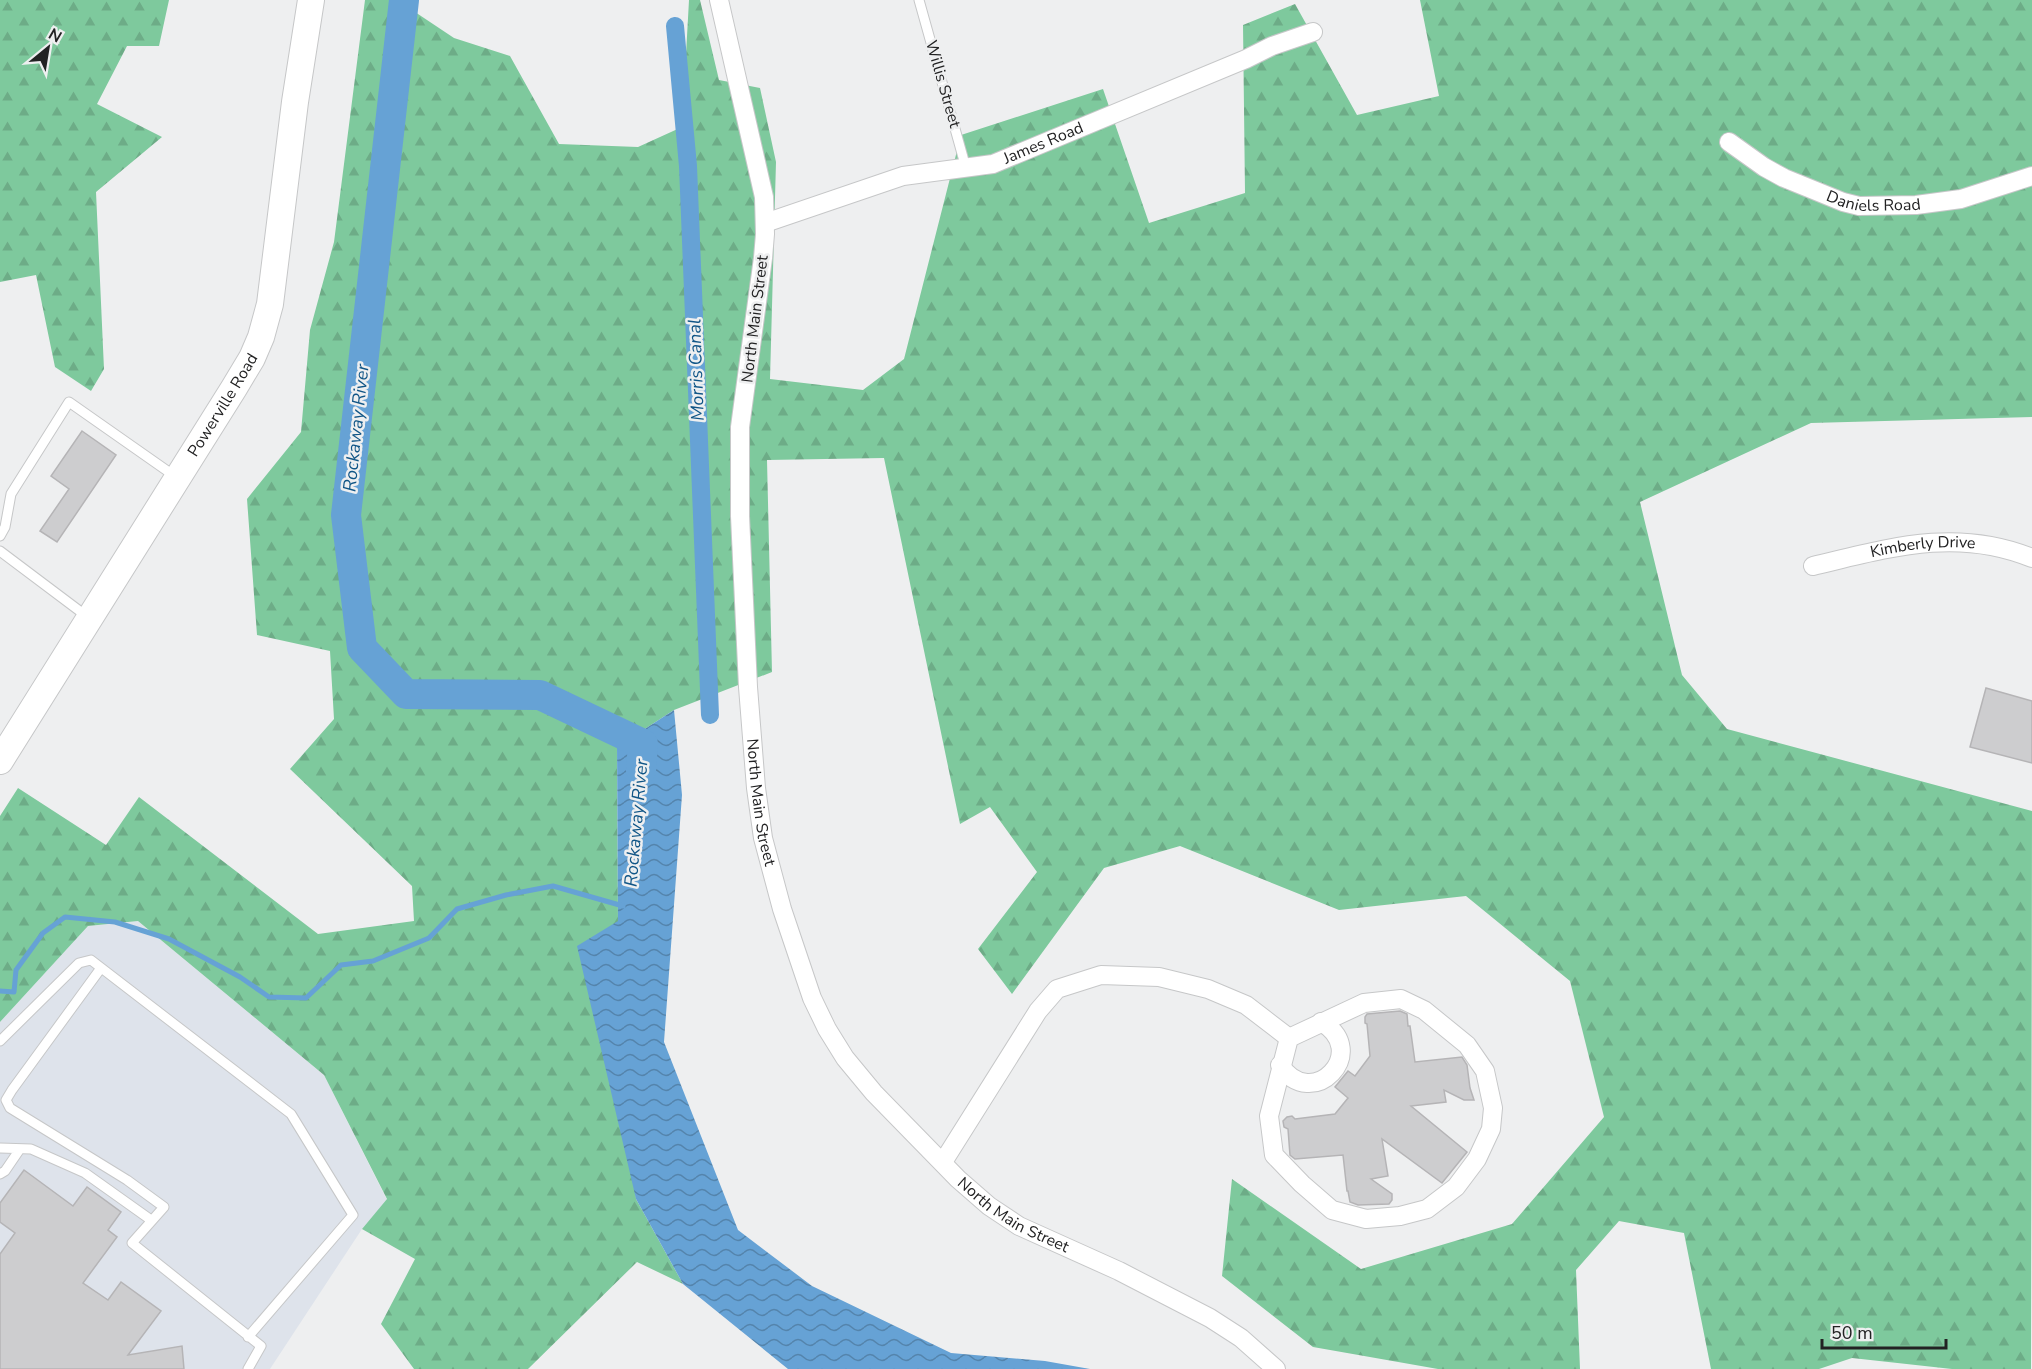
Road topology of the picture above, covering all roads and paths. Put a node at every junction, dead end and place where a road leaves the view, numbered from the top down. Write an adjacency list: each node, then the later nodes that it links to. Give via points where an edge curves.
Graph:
1 (311, 0): 9 (main road, Powerville Road, via 270,304 261,337)
2 (719, 0): 8 (street, North Main Street, via 764,197)
3 (919, 0): 6 (lane, Willis Street)
4 (1313, 32): 6 (street, James Road, via 1033,149 993,164)
5 (1729, 142): 7 (street, Daniels Road, via 1784,178 1858,206 1916,205 1961,198)
6 (966, 168): 8 (street, James Road, via 903,176)
7 (2032, 176)
8 (765, 224): 23 (street, North Main Street, via 740,427 748,687 763,838 793,942 827,1029 874,1094)
9 (178, 478): 10 (lane, via 69,402 11,494); 14 (main road, Powerville Road)
10 (0, 536)
11 (0, 551): 14 (lane)
12 (2032, 558): 13 (street, Kimberly Drive, via 1992,545 1935,541)
13 (1813, 566)
14 (90, 619): 15 (main road, Powerville Road)
15 (0, 761)
16 (100, 968): 19 (lane, via 91,960 79,963); 25 (lane, via 6,1100 10,1108 164,1207); 26 (lane, via 291,1114 353,1215)
17 (1321, 1022): 18 (street); 20 (street, via 1335,1032 1338,1040 1341,1056 1334,1071 1322,1081 1306,1083 1291,1077); 20 (street, via 1364,1003 1401,999 1424,1010 1467,1045 1485,1071 1493,1108 1491,1130 1477,1159 1456,1187 1427,1209 1400,1216 1366,1219 1332,1210 1274,1155 1269,1116)
18 (1289, 1038): 20 (street); 23 (street, via 1246,1005 1208,989 1159,977 1101,975 1057,989 1038,1011)
19 (0, 1041)
20 (1280, 1065)
21 (0, 1148): 22 (lane)
22 (21, 1149): 24 (lane); 25 (lane, via 31,1149 85,1173)
23 (943, 1162): 28 (street, North Main Street, via 989,1206 1019,1226 1210,1317)
24 (0, 1174)
25 (151, 1220): 26 (lane, via 132,1243)
26 (249, 1337): 27 (lane, via 261,1346)
27 (248, 1369)
28 (1276, 1369)

